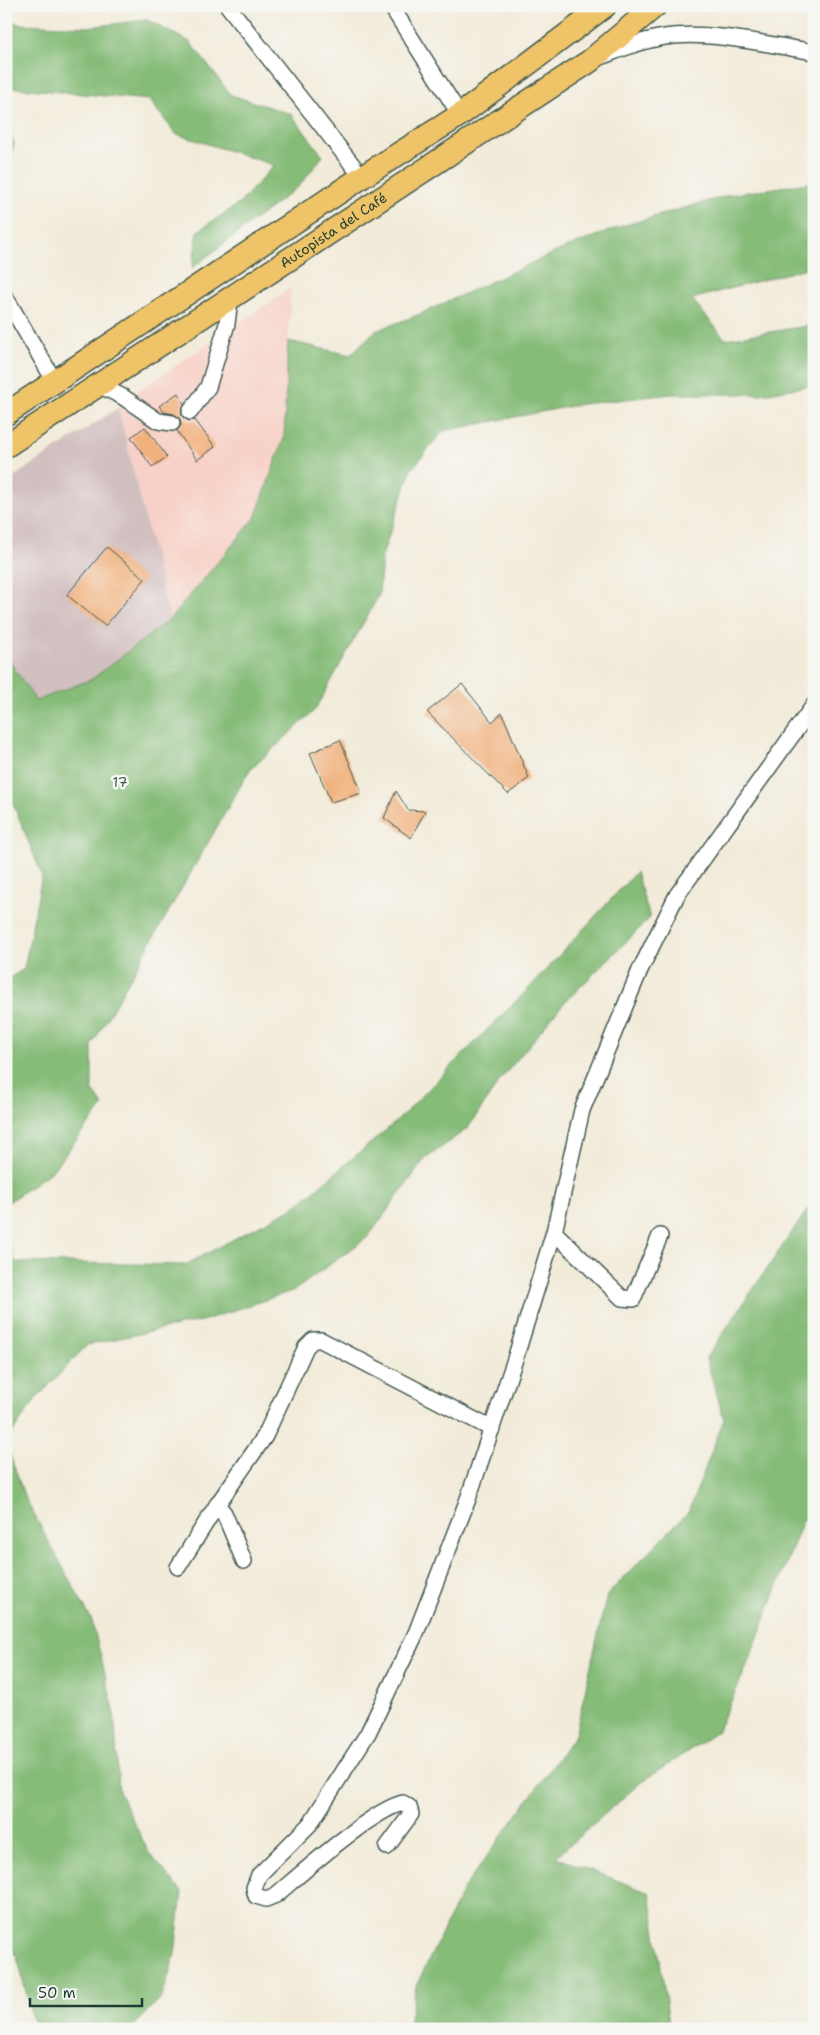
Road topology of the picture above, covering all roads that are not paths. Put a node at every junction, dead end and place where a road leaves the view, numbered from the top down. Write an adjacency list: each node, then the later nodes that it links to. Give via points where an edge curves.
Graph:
1 (228, 6): 8 (street)
2 (391, 6): 7 (street)
3 (605, 6): 7 (highway, Autopista del Café)
4 (655, 6): 6 (highway, Autopista del Café)
5 (814, 52): 6 (street, via 714,37 667,37 640,42)
6 (590, 61): 10 (highway, Autopista del Café)
7 (460, 115): 8 (highway, Autopista del Café)
8 (362, 177): 11 (highway, Autopista del Café)
9 (6, 298): 11 (street)
10 (230, 299): 12 (highway, Autopista del Café); 13 (street, via 227,324 208,387)
11 (55, 382): 14 (highway, Autopista del Café)
12 (97, 384): 15 (street, via 158,421); 16 (highway, Autopista del Café)
13 (190, 412)
14 (6, 414)
15 (172, 423)
16 (6, 446)
17 (814, 705): 18 (street, via 677,895 640,970 582,1110)
18 (554, 1232): 19 (street, via 622,1298 633,1299); 20 (street)
19 (660, 1236)
20 (492, 1429): 21 (street, via 321,1340 313,1340 306,1347 265,1436); 24 (street, via 416,1633 368,1733 310,1824 259,1875 254,1888 256,1896 266,1899 276,1895 366,1823 402,1803 410,1807 411,1814)
21 (217, 1505): 22 (street, via 224,1513); 23 (street)
22 (244, 1561)
23 (178, 1567)
24 (387, 1847)

